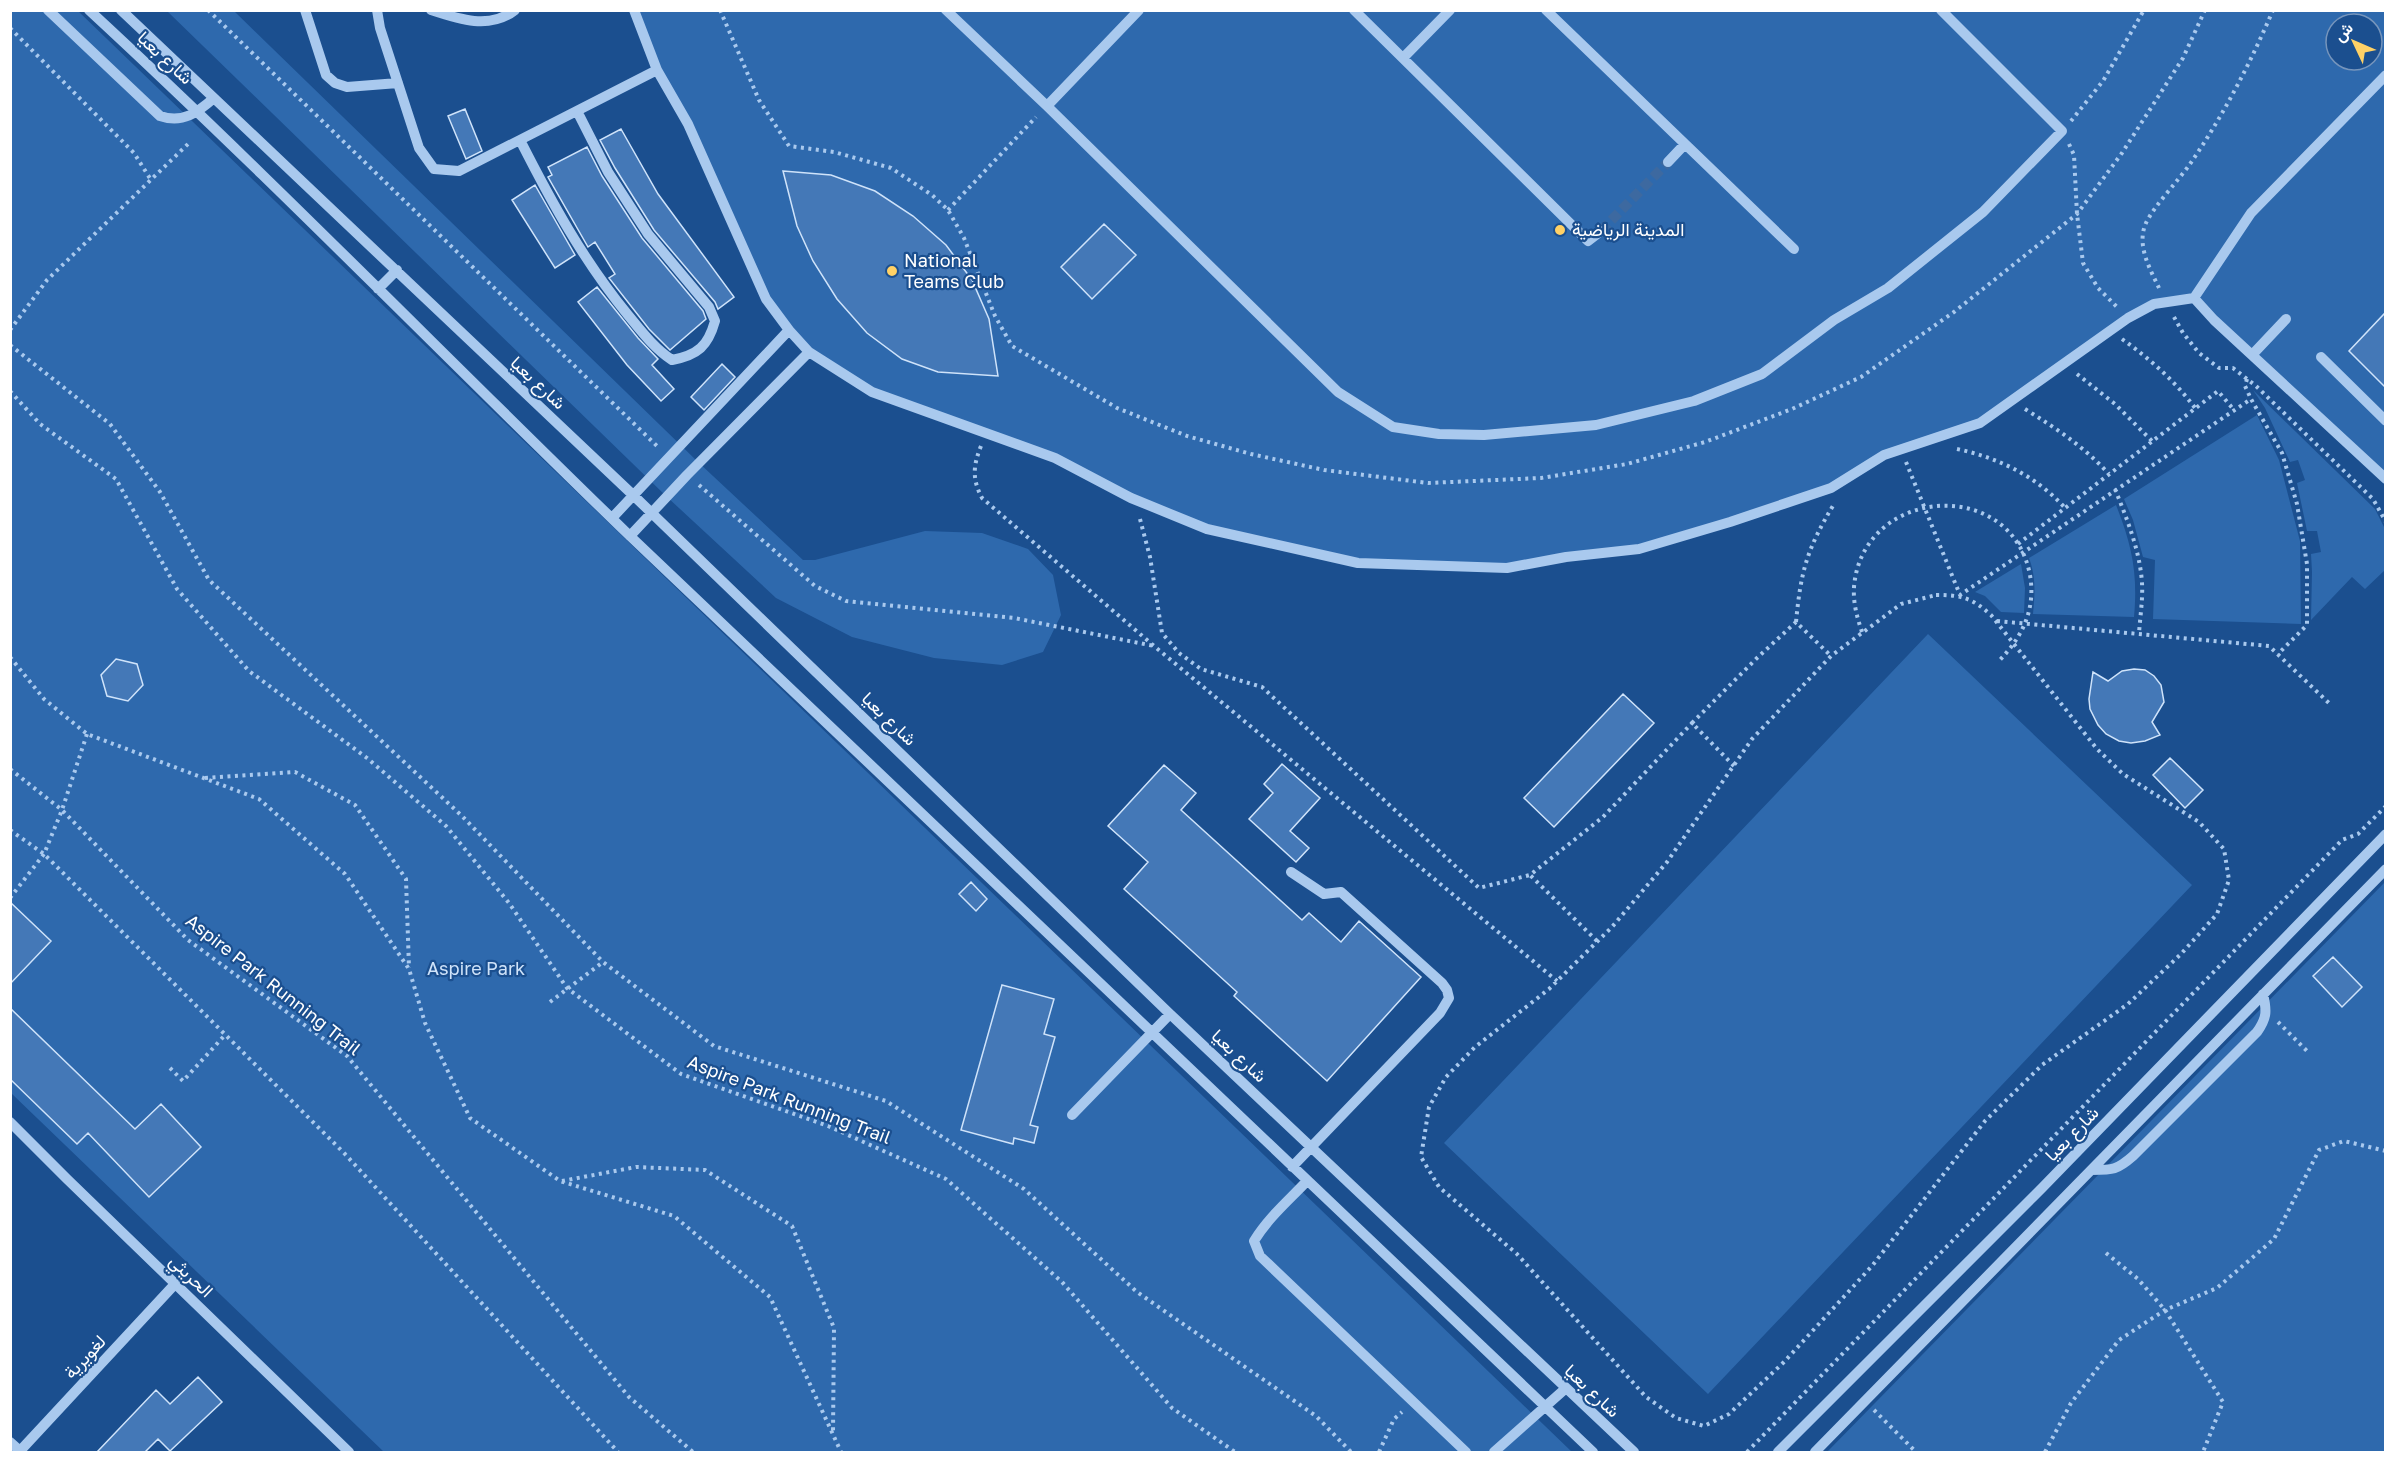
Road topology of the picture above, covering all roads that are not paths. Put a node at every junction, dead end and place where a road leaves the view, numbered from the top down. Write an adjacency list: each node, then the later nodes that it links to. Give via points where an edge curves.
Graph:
1 (48, 10): 22 (street, via 160,116 175,119)
2 (89, 10): 22 (street, شارع بعيا)
3 (121, 10): 19 (street, شارع بعيا)
4 (305, 10): 18 (street, via 326,75 335,83 347,87)
5 (377, 10): 18 (street)
6 (431, 10): 7 (street, via 467,22 505,18)
7 (515, 10)
8 (634, 10): 16 (street)
9 (946, 10): 20 (street)
10 (1140, 10): 20 (street)
11 (1354, 10): 15 (street)
12 (1450, 10): 15 (street)
13 (1546, 10): 24 (street)
14 (1941, 10): 20 (street, via 2062,131 1983,212 1888,288 1834,320 1762,374 1694,400 1596,425 1484,435 1393,427 1338,392)
15 (1403, 58): 26 (street, via 1588,241)
16 (657, 70): 21 (street); 32 (street, via 688,124 766,298)
17 (2385, 75): 30 (street, via 2251,213)
18 (398, 83): 23 (street, via 418,148 434,169 459,171)
19 (214, 98): 22 (street); 28 (street, شارع بعيا)
20 (1047, 105)
21 (578, 111): 23 (street); 23 (street, via 608,172 648,234 709,307 716,321 710,339 691,356 672,360 657,350 599,279 554,206)
22 (199, 112): 29 (street, شارع بعيا)
23 (520, 140)
24 (1685, 144): 25 (street); 27 (street)
25 (1668, 162)
26 (1600, 231)
27 (1794, 249)
28 (397, 270): 29 (street); 38 (street, شارع بعيا)
29 (378, 289): 40 (street, شارع بعيا)
30 (2194, 298): 33 (street, via 2154,304 2110,330 1980,423 1884,455 1831,488 1639,549 1507,568 1358,563 1207,529 1131,498 1055,458 872,392); 34 (street)
31 (2286, 319): 34 (street)
32 (789, 330): 33 (street); 38 (street)
33 (809, 352): 39 (street)
34 (2252, 355): 37 (street)
35 (2321, 357): 36 (street)
36 (2385, 421)
37 (2385, 479)
38 (633, 495): 39 (street, شارع بعيا); 40 (street)
39 (652, 513): 41 (street); 46 (street, شارع بعيا)
40 (612, 518): 41 (street, شارع بعيا)
41 (630, 536): 47 (street, شارع بعيا)
42 (2385, 834): 64 (street, شارع بعيا, via 2042,1188)
43 (2385, 869): 45 (street)
44 (1291, 872): 50 (street, via 1324,894 1341,892 1442,983 1449,998 1440,1013)
45 (2263, 994): 52 (street); 52 (street, via 2268,1012 2256,1032 2121,1167)
46 (1170, 1014): 47 (street); 50 (street, شارع بعيا)
47 (1151, 1034): 48 (street); 51 (street, شارع بعيا)
48 (1072, 1116)
49 (10, 1122): 54 (street, الحريثي)
50 (1311, 1146): 51 (street); 55 (street, شارع بعيا)
51 (1292, 1167): 53 (street, شارع بعيا)
52 (2092, 1170): 65 (street)
53 (1306, 1182): 56 (street, شارع بعيا); 60 (street, via 1261,1229 1254,1241 1260,1256)
54 (175, 1284): 58 (street, لغويرية); 59 (street, الحريثي)
55 (1565, 1389): 56 (street); 63 (street, شارع بعيا)
56 (1546, 1408): 61 (street); 62 (street, شارع بعيا)
57 (10, 1442): 58 (street)
58 (20, 1452)
59 (349, 1452)
60 (1466, 1452)
61 (1494, 1452)
62 (1593, 1452)
63 (1634, 1452)
64 (1778, 1452)
65 (1815, 1452)

